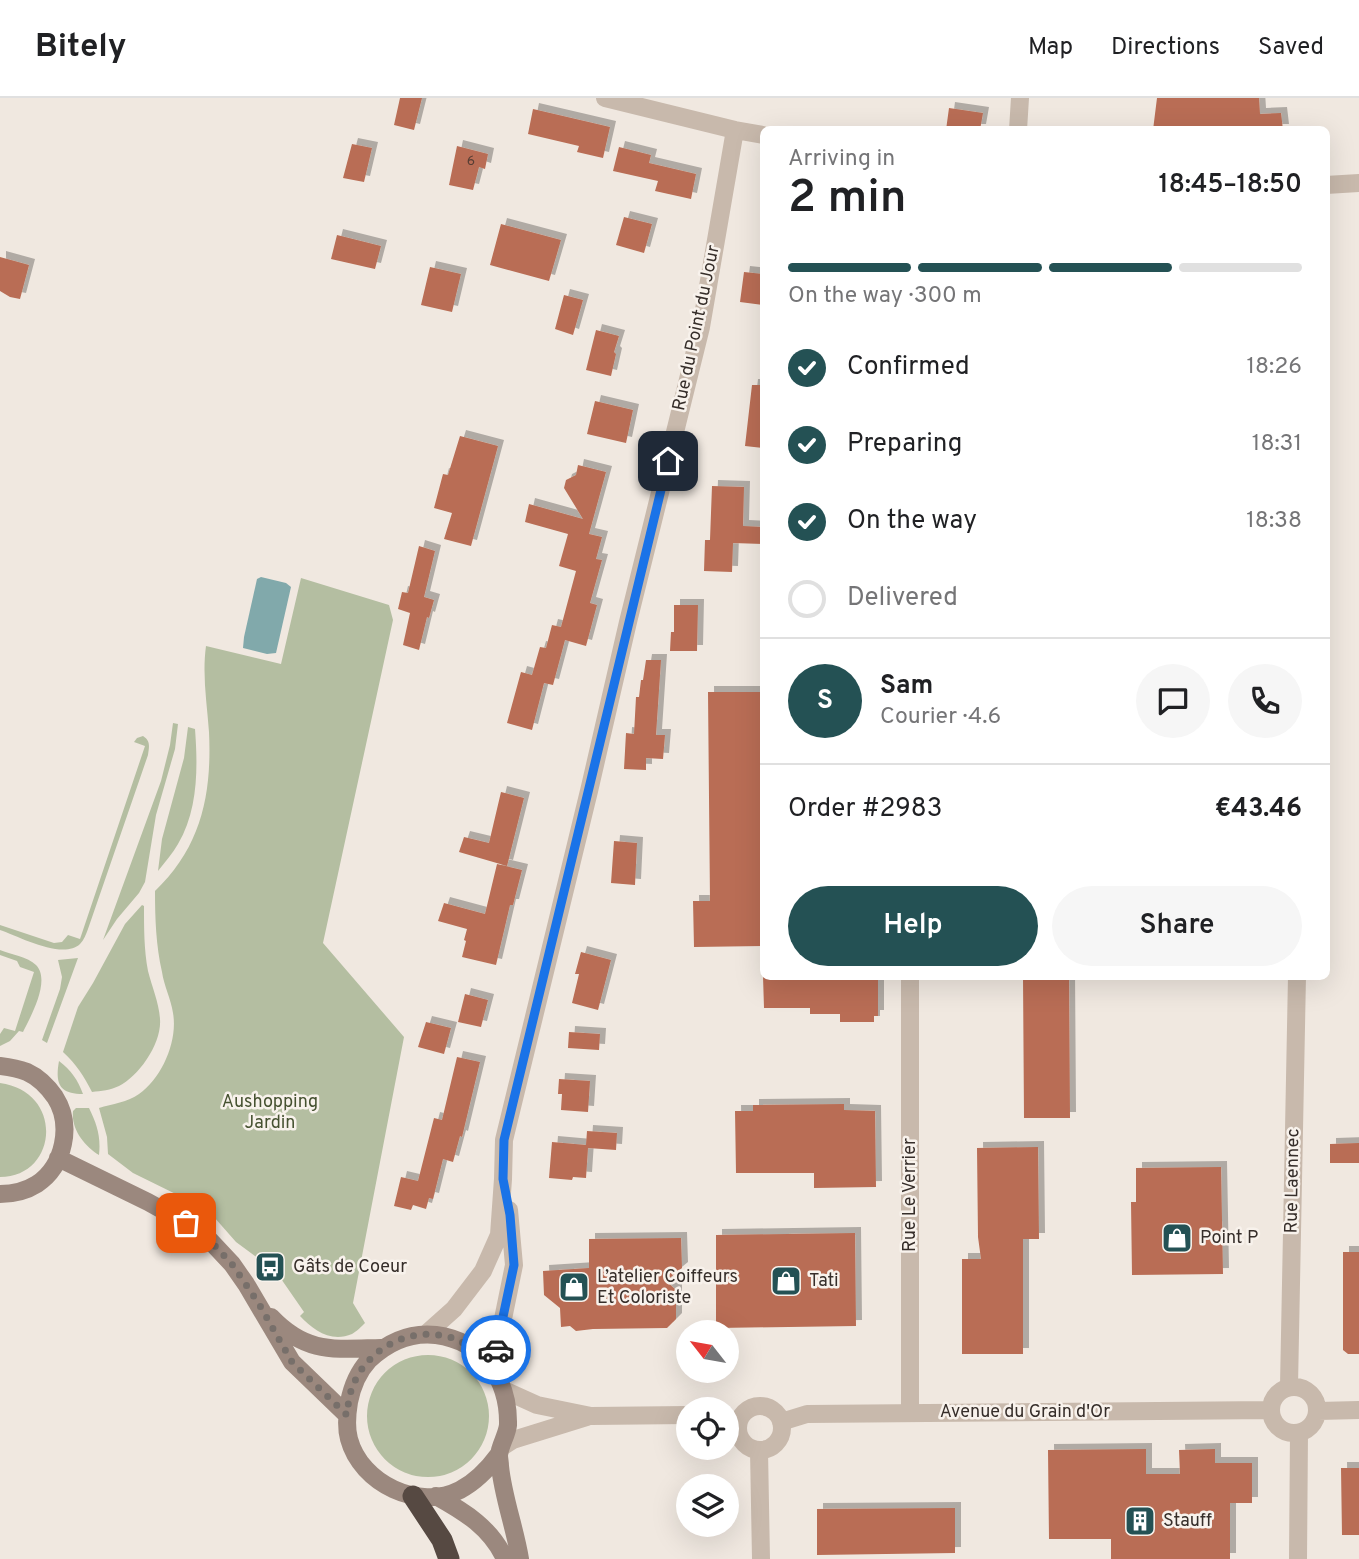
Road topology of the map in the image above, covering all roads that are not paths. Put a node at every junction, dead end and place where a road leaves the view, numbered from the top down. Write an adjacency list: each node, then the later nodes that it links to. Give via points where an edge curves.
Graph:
1 (605, 98): 4 (street)
2 (1020, 98): 3 (street)
3 (1018, 126)
4 (735, 130): 5 (street); 12 (street, Rue du Point du Jour, via 701,327 504,1140)
5 (760, 134)
6 (1359, 183): 7 (street)
7 (1330, 185)
8 (910, 980): 23 (street, Rue Le Verrier)
9 (1297, 980): 18 (street, Rue Laennec)
10 (0, 1066): 11 (street, via 28,1072 48,1086 60,1104 65,1128)
11 (58, 1158): 13 (street, via 36,1185); 14 (street, via 202,1232 232,1264)
12 (503, 1179): 15 (street, Rue du Point du Jour, via 499,1235 483,1271 454,1309); 17 (street, Rue du Point du Jour, via 514,1265)
13 (0, 1194)
14 (259, 1304): 16 (street, via 279,1326 310,1345); 24 (street, via 292,1362)
15 (426, 1334): 16 (street); 17 (street, via 449,1337 472,1348)
16 (381, 1348): 24 (street, via 364,1365 352,1388)
17 (493, 1368): 19 (street)
18 (1289, 1386): 20 (street, via 1279,1391); 22 (street, via 1313,1394)
19 (504, 1390): 27 (street, via 537,1405); 31 (street, via 508,1426)
20 (1270, 1410): 23 (street, Avenue du Grain d'Or); 29 (street, via 1283,1431)
21 (1359, 1410): 22 (street)
22 (1318, 1411): 29 (street, via 1315,1421)
23 (910, 1413): 28 (street, Avenue du Grain d'Or, via 807,1414)
24 (347, 1415): 33 (street, via 349,1439 360,1462 373,1477)
25 (676, 1415): 27 (street)
26 (739, 1415): 28 (street, via 760,1406 776,1412)
27 (591, 1416): 31 (street, via 513,1440)
28 (781, 1422): 32 (street, via 782,1433 776,1443)
29 (1299, 1433): 39 (street)
30 (739, 1434): 32 (street, via 743,1442)
31 (500, 1450): 34 (street, via 477,1480); 37 (street, via 502,1483)
32 (759, 1450): 38 (street)
33 (413, 1496): 34 (street); 35 (highway)
34 (436, 1496): 36 (street, via 479,1523)
35 (449, 1559)
36 (505, 1559)
37 (520, 1559)
38 (761, 1559)
39 (1298, 1559)

